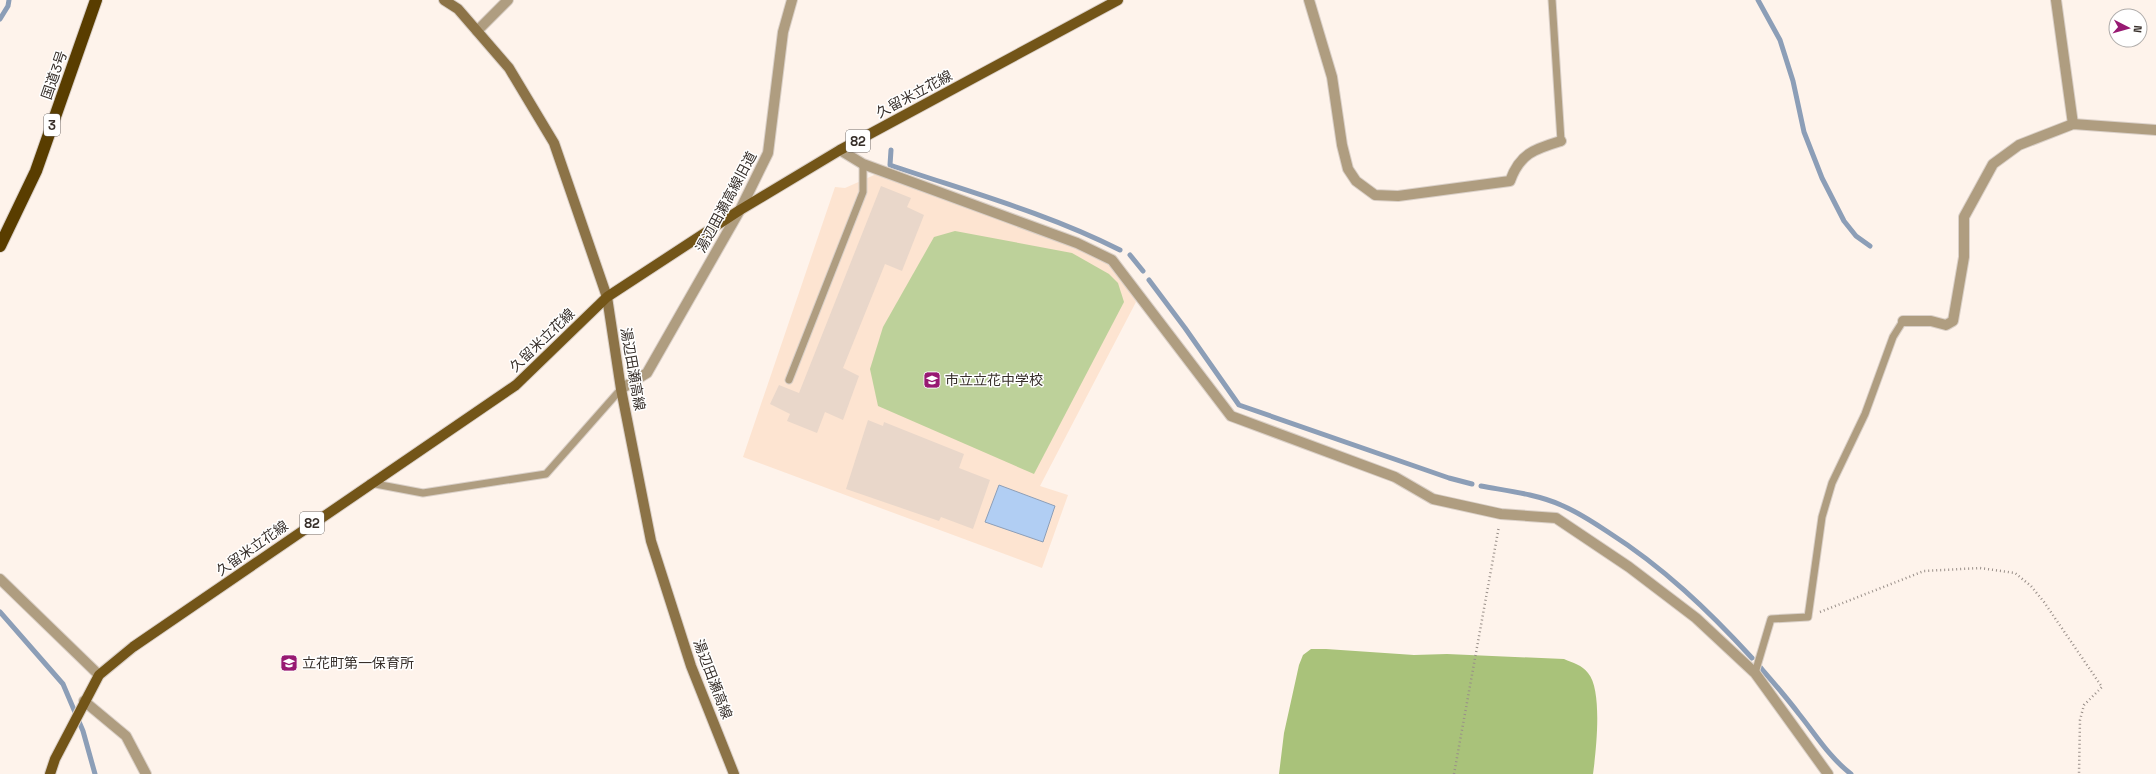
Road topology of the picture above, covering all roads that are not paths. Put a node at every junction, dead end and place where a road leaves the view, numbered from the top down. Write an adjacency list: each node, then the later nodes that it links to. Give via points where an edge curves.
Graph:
1 (96, 0): 16 (highway, 国道3号 / 3, via 36,171)
2 (444, 0): 9 (main road, 湯辺田瀬高線, via 458,9)
3 (508, 0): 9 (street)
4 (792, 0): 15 (street, 湯辺田瀬高線旧道, via 782,32 768,153)
5 (1118, 0): 13 (main road, 久留米立花線 / 82)
6 (1309, 0): 12 (street, via 1332,77 1348,169 1356,181 1375,195 1398,196 1510,181 1515,168 1533,150)
7 (1552, 0): 12 (lane)
8 (2056, 0): 10 (street)
9 (478, 31): 17 (main road, 湯辺田瀬高線, via 509,68 554,144)
10 (2073, 124): 11 (street); 18 (street, via 2019,145 1992,164 1964,217 1964,256 1953,321 1946,325 1931,321)
11 (2156, 130)
12 (1561, 142)
13 (840, 150): 14 (street); 15 (main road, 久留米立花線 / 82)
14 (863, 164): 19 (lane, via 863,192); 23 (street, via 1077,242 1112,260 1231,416 1395,477 1433,499 1501,514 1556,518 1624,563 1696,618)
15 (740, 210): 17 (main road, 久留米立花線 / 82); 20 (street, 湯辺田瀬高線旧道, via 647,373)
16 (0, 246)
17 (607, 297): 20 (main road, 湯辺田瀬高線); 21 (main road, 久留米立花線 / 82, via 516,385)
18 (1903, 321): 23 (lane, via 1893,337 1865,414 1832,483 1822,517 1808,617 1771,619)
19 (789, 380)
20 (621, 389): 21 (lane, via 546,474 423,493); 28 (main road, 湯辺田瀬高線, via 651,541 691,666)
21 (370, 483): 24 (main road, 久留米立花線 / 82)
22 (0, 579): 24 (street)
23 (1755, 673): 29 (street)
24 (98, 675): 25 (main road, 久留米立花線 / 82)
25 (84, 701): 26 (main road, 久留米立花線 / 82); 27 (street, via 126,736)
26 (50, 774)
27 (146, 774)
28 (734, 774)
29 (1828, 774)

